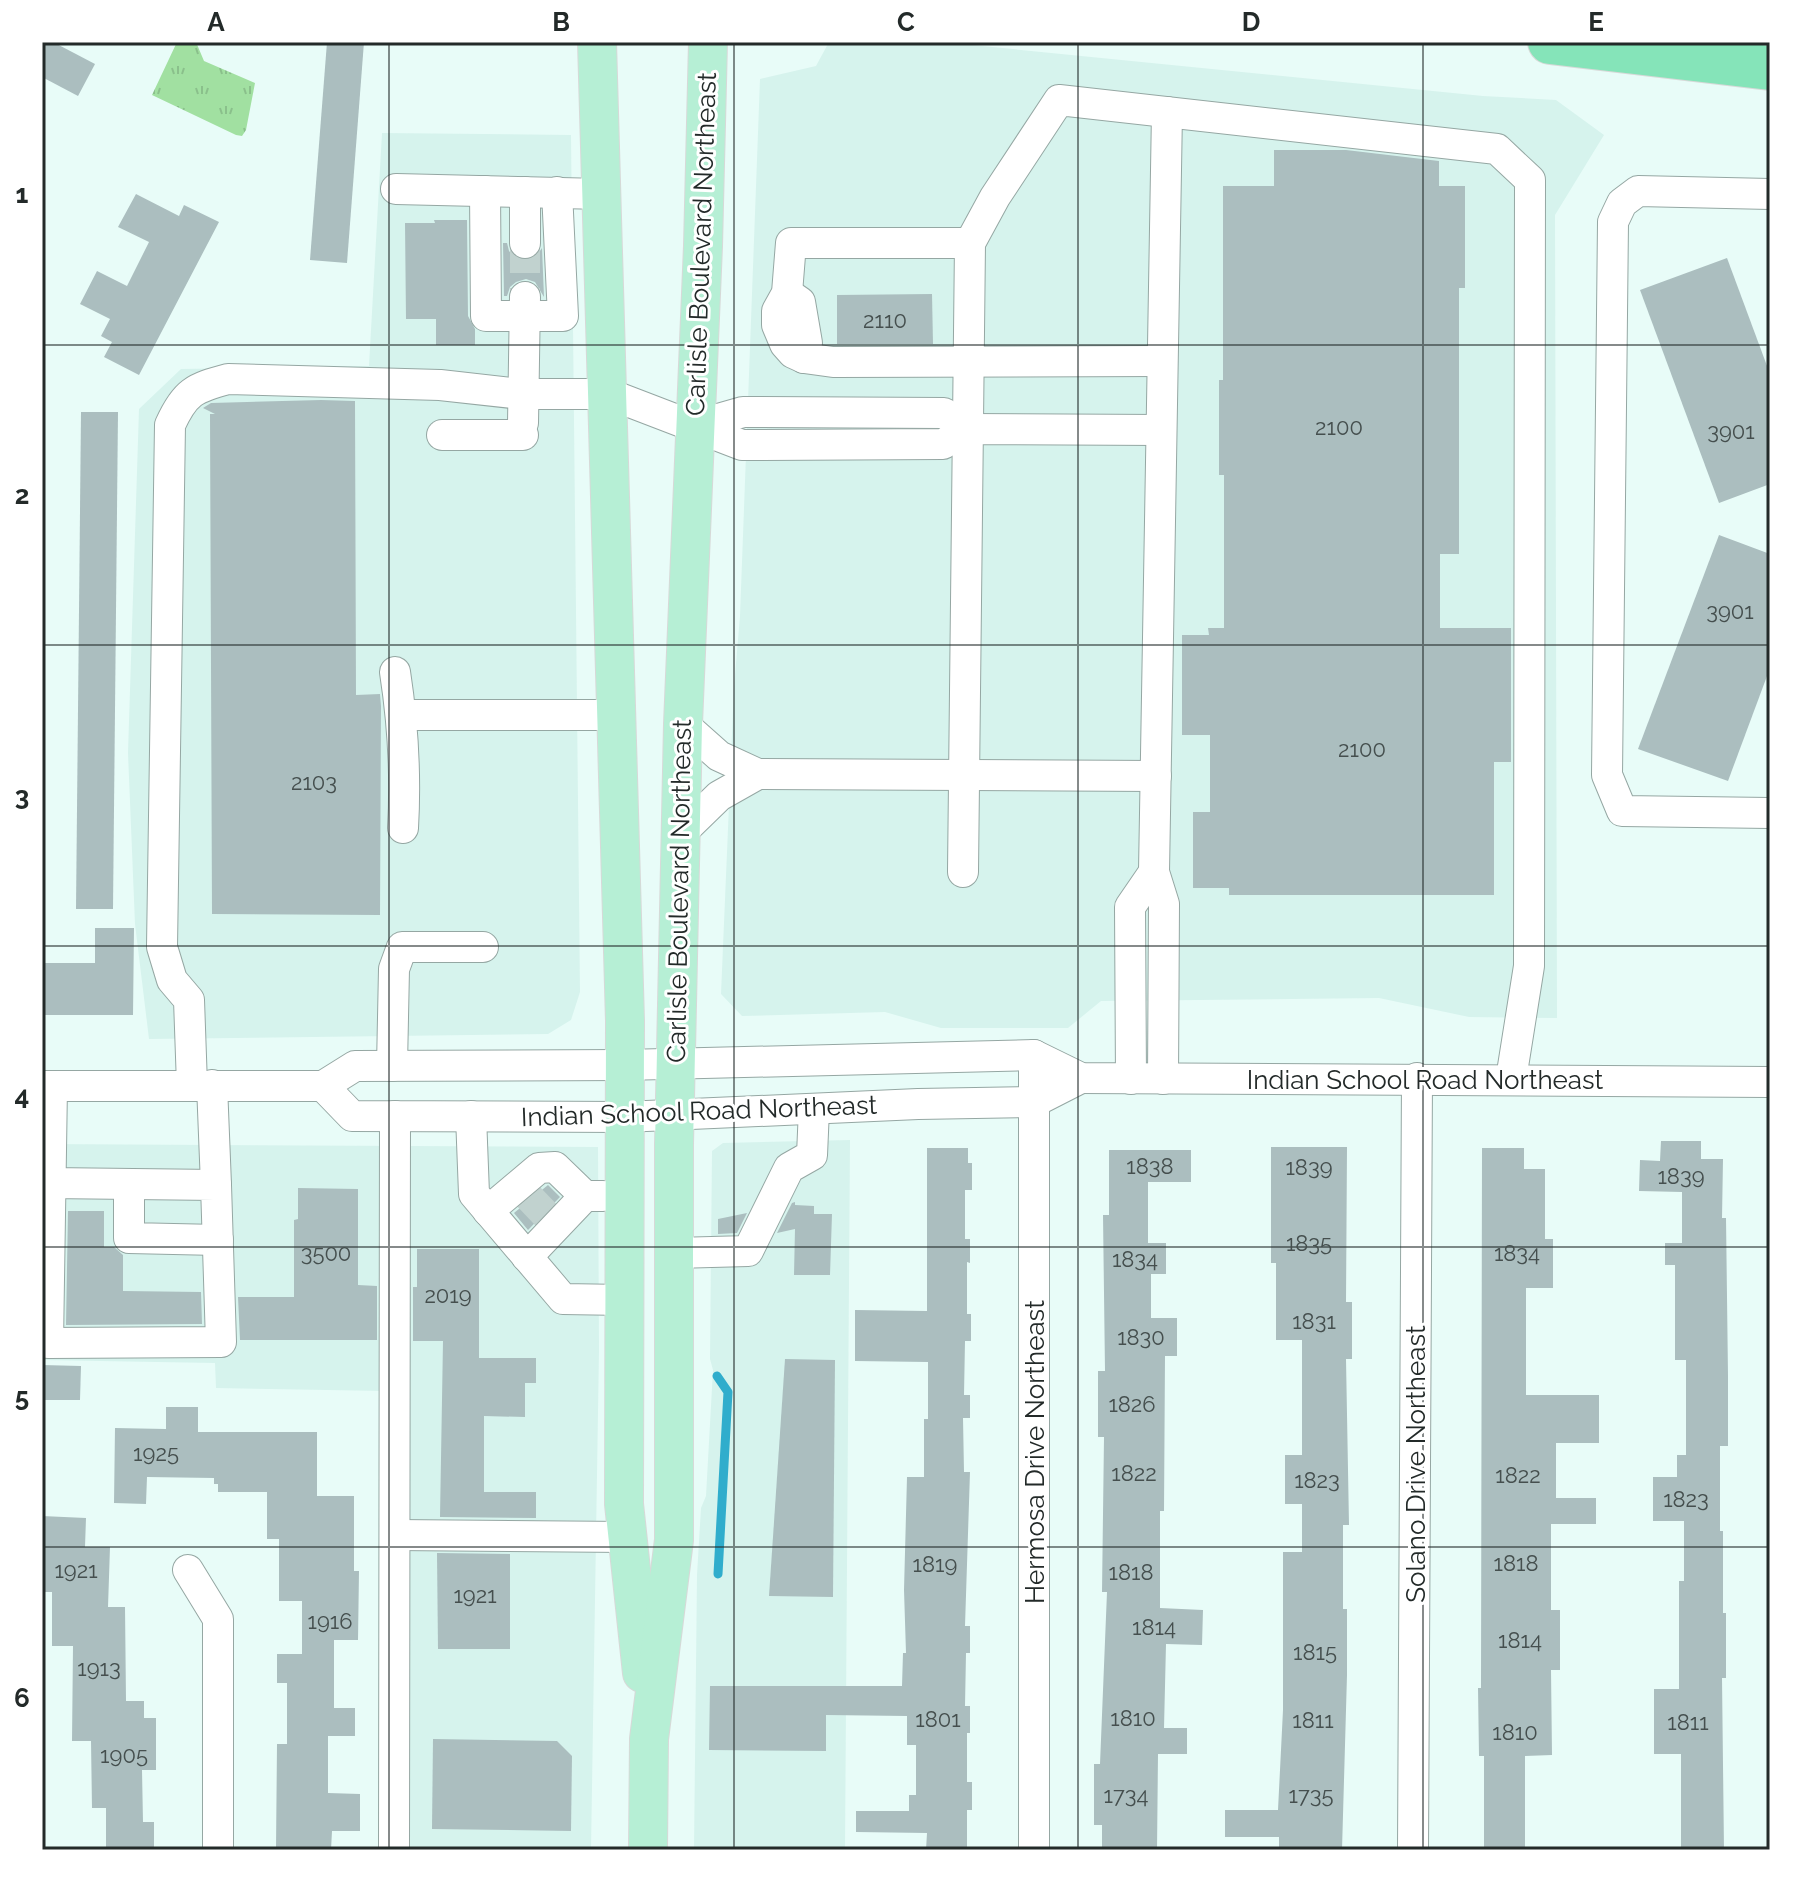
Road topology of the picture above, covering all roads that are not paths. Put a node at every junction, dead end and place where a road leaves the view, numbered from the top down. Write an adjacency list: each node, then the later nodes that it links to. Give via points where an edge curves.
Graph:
1 (597, 42): 10 (main road, Carlisle Boulevard Northeast)
2 (708, 42): 22 (main road, Carlisle Boulevard Northeast)
3 (1550, 42): 4 (highway)
4 (1770, 68)
5 (1167, 112): 13 (street, via 1059,100); 18 (street); 48 (street, via 1497,149 1530,180 1529,966)
6 (396, 189): 7 (street)
7 (485, 191): 8 (street); 14 (street, via 486,316)
8 (525, 192): 9 (street); 12 (street)
9 (557, 192): 10 (street); 15 (street)
10 (602, 194): 16 (main road, Carlisle Boulevard Northeast)
11 (1770, 194): 34 (street, via 1638,191 1622,203 1613,222 1607,775 1622,811)
12 (525, 243)
13 (970, 243): 17 (street); 17 (street, via 791,243 787,293 777,311 785,344 804,358)
14 (525, 306): 15 (street); 21 (street)
15 (563, 316): 16 (street)
16 (606, 316): 20 (main road, Carlisle Boulevard Northeast)
17 (969, 361): 18 (street); 23 (street)
18 (1162, 361): 24 (street)
19 (473, 389): 21 (street); 26 (street); 50 (street, via 228,379 202,386 181,402 170,425 162,947 172,980 189,1000)
20 (609, 394): 21 (street); 22 (street); 29 (main road, Carlisle Boulevard Northeast)
21 (522, 417): 26 (street)
22 (694, 426): 23 (street, via 743,412 944,413); 30 (main road, Carlisle Boulevard Northeast)
23 (968, 429): 24 (street); 32 (street)
24 (1161, 430): 33 (street)
25 (442, 435): 26 (street)
26 (475, 435)
27 (395, 672): 28 (street)
28 (401, 715): 29 (street); 35 (street)
29 (615, 715): 42 (main road, Carlisle Boulevard Northeast)
30 (683, 724): 31 (street, via 719,756); 36 (main road, Carlisle Boulevard Northeast)
31 (758, 774): 32 (street); 36 (street, via 719,796)
32 (964, 775): 33 (street); 37 (street)
33 (1156, 776): 38 (street)
34 (1770, 813)
35 (403, 828)
36 (681, 833): 41 (main road, Carlisle Boulevard Northeast)
37 (963, 872)
38 (1154, 872): 46 (street, via 1130,907); 47 (street, via 1164,904)
39 (483, 947): 43 (street, via 402,947 394,969)
40 (1034, 1055): 41 (street, Indian School Road Northeast); 44 (street, Indian School Road Northeast); 53 (street, Hermosa Drive Northeast)
41 (676, 1063): 42 (street, Indian School Road Northeast); 57 (main road, Carlisle Boulevard Northeast)
42 (624, 1065): 43 (street, Indian School Road Northeast); 58 (main road, Carlisle Boulevard Northeast)
43 (392, 1066): 52 (street, Indian School Road Northeast, via 355,1066)
44 (1081, 1078): 46 (street, Indian School Road Northeast); 53 (street, Indian School Road Northeast)
45 (1417, 1078): 47 (street, Indian School Road Northeast); 48 (street, Indian School Road Northeast); 77 (street, Solano Drive Northeast)
46 (1131, 1079): 47 (street, Indian School Road Northeast)
47 (1163, 1079)
48 (1511, 1079): 49 (street, Indian School Road Northeast)
49 (1770, 1082)
50 (202, 1085): 51 (street); 52 (street); 61 (street)
51 (47, 1086): 59 (street)
52 (323, 1086): 55 (street, Indian School Road Northeast, via 352,1116)
53 (1034, 1102): 54 (street, Indian School Road Northeast); 76 (street, Hermosa Drive Northeast)
54 (814, 1109): 57 (street, Indian School Road Northeast); 66 (street, via 812,1155 789,1168 748,1251)
55 (395, 1116): 56 (street, Indian School Road Northeast); 69 (street)
56 (471, 1116): 58 (street, Indian School Road Northeast); 64 (street, via 474,1194)
57 (674, 1116): 58 (street, Indian School Road Northeast); 66 (main road, Carlisle Boulevard Northeast)
58 (624, 1117): 63 (main road, Carlisle Boulevard Northeast)
59 (50, 1183): 60 (street); 65 (street, via 48,1343 221,1342)
60 (129, 1185): 61 (street); 65 (street, via 129,1238)
61 (216, 1185): 65 (street)
62 (585, 1196): 63 (street); 64 (street, via 555,1167 539,1168 522,1190); 67 (street, via 552,1222)
63 (624, 1196): 68 (main road, Carlisle Boulevard Northeast)
64 (488, 1211): 67 (street)
65 (218, 1240)
66 (675, 1253): 72 (main road, Carlisle Boulevard Northeast, via 674,1540)
67 (527, 1257): 68 (street, via 563,1299)
68 (624, 1300): 70 (main road, Carlisle Boulevard Northeast)
69 (395, 1535): 70 (street); 74 (street)
70 (627, 1537): 72 (main road, Carlisle Boulevard Northeast)
71 (188, 1570): 73 (street, via 218,1619)
72 (649, 1739): 75 (main road, Carlisle Boulevard Northeast)
73 (218, 1850)
74 (394, 1850)
75 (648, 1850)
76 (1034, 1850)
77 (1413, 1850)

